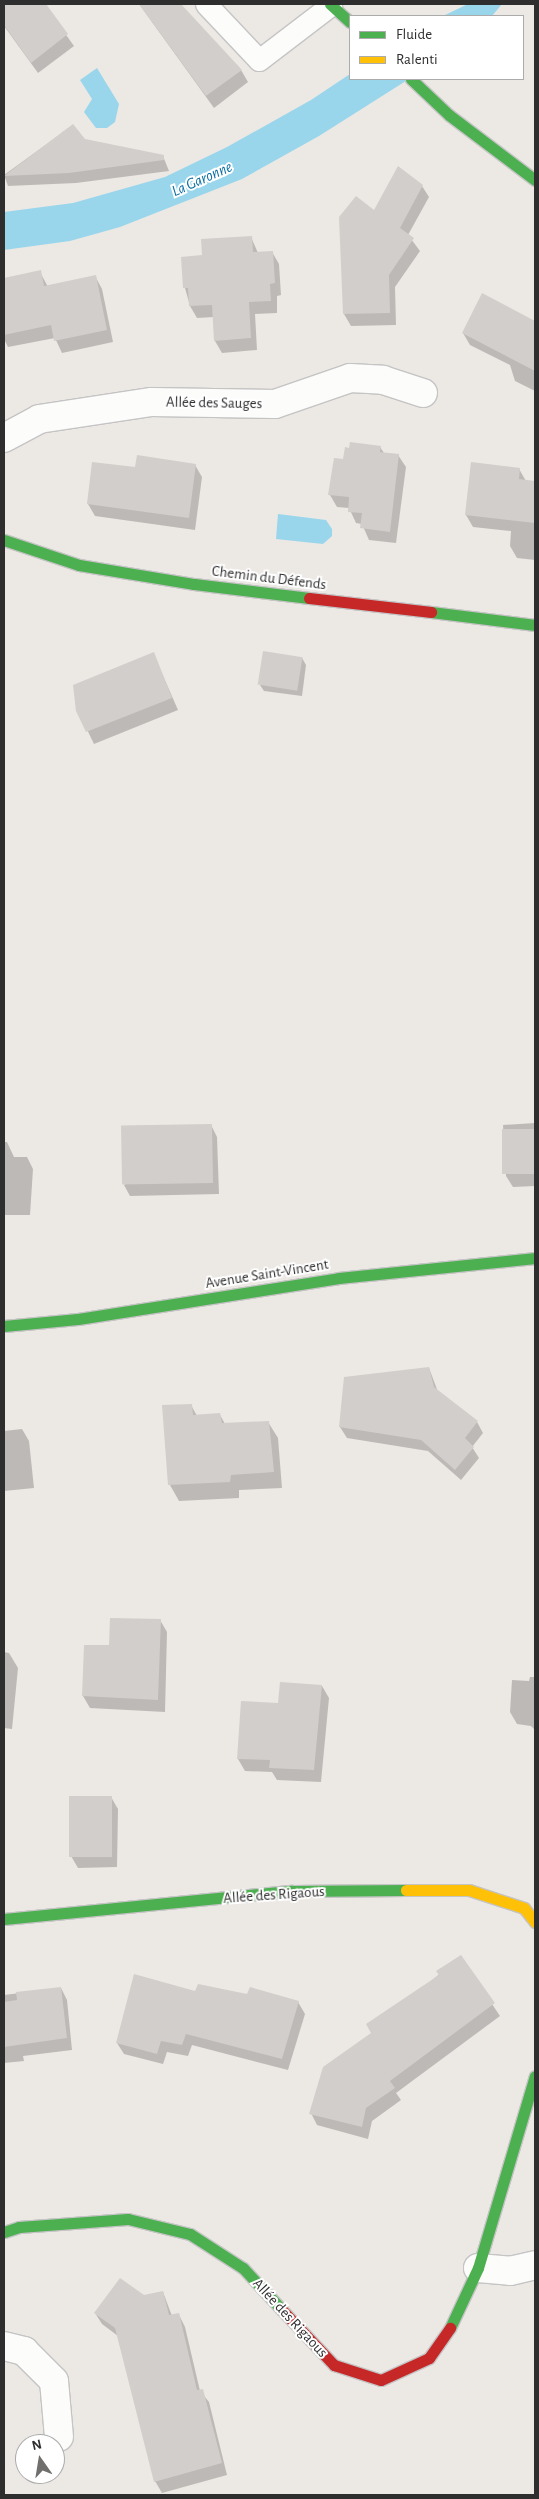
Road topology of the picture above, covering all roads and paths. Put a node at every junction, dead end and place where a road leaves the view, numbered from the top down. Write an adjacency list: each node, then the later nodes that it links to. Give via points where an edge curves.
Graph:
1 (206, 4): 2 (lane, via 259,60)
2 (331, 5): 3 (street)
3 (349, 21)
4 (412, 80): 5 (street, via 450,115)
5 (535, 180)
6 (423, 393): 7 (street, Allée des Sauges, via 383,380 350,378 275,404 152,402 39,419)
7 (4, 438)
8 (4, 540): 9 (street, Chemin du Défends, via 79,566 194,584)
9 (535, 625)
10 (535, 1258): 11 (street, Avenue Saint-Vincent, via 339,1278 78,1319)
11 (4, 1326)
12 (4, 1919): 13 (street, Allée des Rigaous, via 292,1891 469,1890 524,1908)
13 (535, 1922)
14 (535, 2076): 17 (street, Allée des Rigaous)
15 (4, 2232): 17 (street, Allée des Rigaous, via 19,2227 128,2220 190,2234 243,2268 334,2365 381,2380 429,2358 456,2319)
16 (535, 2265): 17 (street, via 510,2271)
17 (478, 2268)
18 (4, 2346): 19 (street, via 24,2351 54,2381)
19 (59, 2434)

